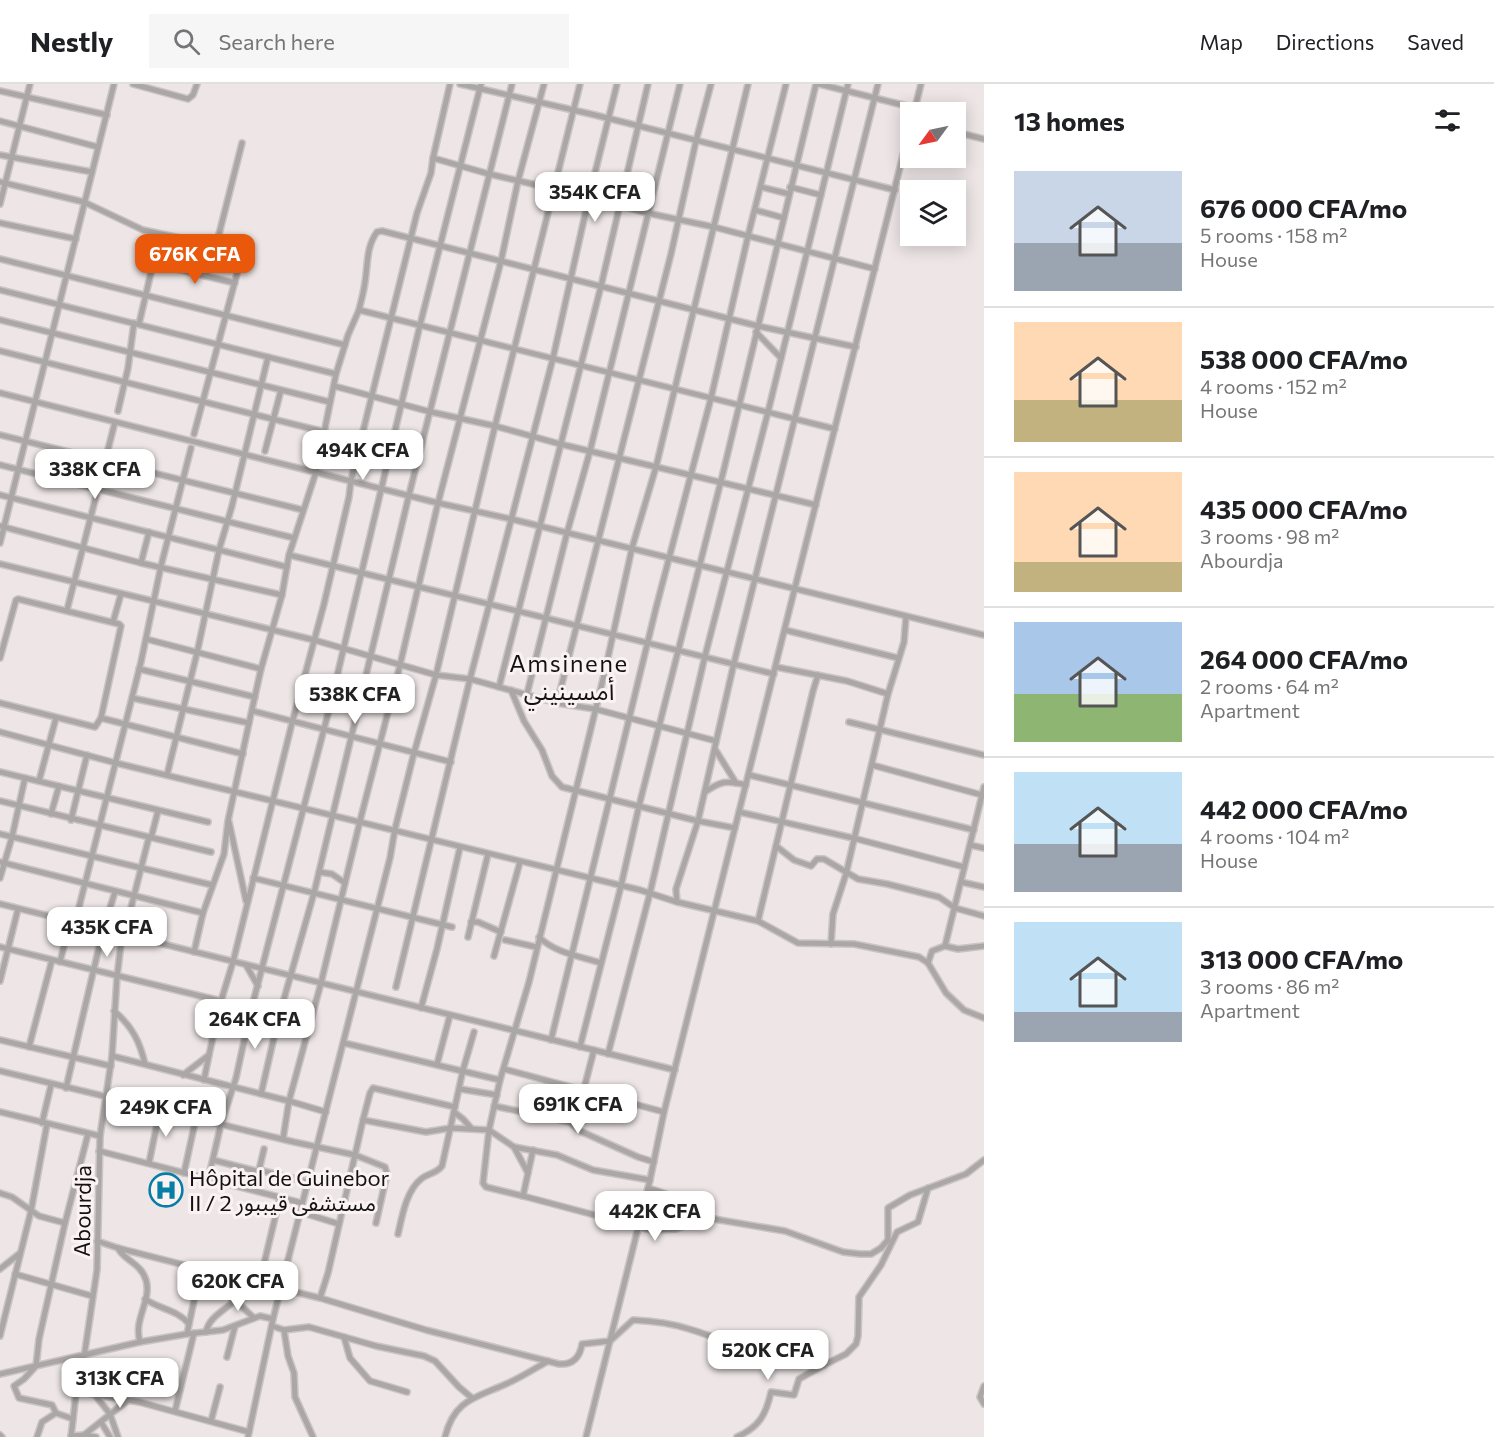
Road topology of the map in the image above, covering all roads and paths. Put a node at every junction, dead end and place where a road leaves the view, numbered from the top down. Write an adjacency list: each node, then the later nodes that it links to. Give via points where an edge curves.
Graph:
1 (30, 84): 23 (street)
2 (114, 84): 29 (street)
3 (133, 84): 4 (street, via 188,99)
4 (197, 84)
5 (450, 84): 43 (street)
6 (460, 84): 19 (street)
7 (512, 84): 22 (street)
8 (544, 84): 25 (street)
9 (580, 84): 28 (street)
10 (617, 84): 30 (street)
11 (648, 84): 33 (street)
12 (680, 84): 34 (street)
13 (711, 84): 37 (street)
14 (748, 84): 40 (street)
15 (786, 84): 44 (street)
16 (818, 84): 20 (street); 45 (street)
17 (878, 84): 24 (street)
18 (921, 84): 26 (street)
19 (480, 87): 22 (street); 46 (street)
20 (847, 87): 24 (street); 49 (street)
21 (0, 91): 23 (street)
22 (508, 96): 25 (street); 50 (street)
23 (27, 98): 29 (street); 32 (street)
24 (874, 98): 27 (street); 52 (street)
25 (540, 102): 28 (street); 51 (street)
26 (917, 102)
27 (900, 106)
28 (574, 110): 30 (street); 55 (street)
29 (107, 115): 39 (street)
30 (608, 119): 33 (street); 59 (street)
31 (0, 122): 32 (street)
32 (19, 126): 39 (street); 42 (street)
33 (638, 126): 34 (street); 62 (street)
34 (667, 133): 37 (street); 64 (street)
35 (966, 134): 36 (street)
36 (984, 139)
37 (696, 141): 40 (street); 66 (street)
38 (242, 142): 74 (street)
39 (98, 147): 48 (street)
40 (733, 149): 44 (street); 68 (street)
41 (0, 155): 42 (street)
42 (11, 158): 48 (street); 53 (street)
43 (433, 158): 46 (street); 70 (street, via 432,173)
44 (768, 159): 45 (street); 54 (street)
45 (796, 166): 49 (street); 57 (street)
46 (460, 167): 50 (street); 72 (street)
47 (900, 168): 56 (street)
48 (92, 172): 60 (street)
49 (826, 173): 52 (street); 58 (street)
50 (489, 174): 51 (street); 75 (street)
51 (518, 181): 55 (street); 79 (street)
52 (853, 181): 56 (street); 78 (street)
53 (2, 182): 60 (street); 61 (street)
54 (761, 187): 57 (street); 63 (street)
55 (555, 189): 59 (street); 80 (street)
56 (895, 190): 81 (street)
57 (790, 191): 58 (street); 65 (street)
58 (821, 195): 76 (street)
59 (589, 197): 62 (street); 84 (street)
60 (85, 203): 71 (street); 74 (street, via 143,230)
61 (0, 204)
62 (619, 206): 64 (street); 86 (street)
63 (755, 210): 65 (street); 69 (street)
64 (647, 213): 66 (street); 88 (street)
65 (784, 218): 73 (street)
66 (679, 220): 68 (street); 90 (street)
67 (0, 223): 71 (street)
68 (714, 227): 69 (street); 92 (street)
69 (748, 236): 73 (street); 96 (street)
70 (411, 238): 72 (street); 93 (street, via 382,231 373,237); 95 (street)
71 (76, 239): 82 (street)
72 (440, 244): 75 (street); 99 (street)
73 (778, 244): 76 (street); 100 (street)
74 (216, 246): 83 (street); 85 (street, via 242,255)
75 (469, 252): 79 (street); 103 (street)
76 (807, 252): 78 (street); 102 (street)
77 (0, 259): 82 (street)
78 (835, 260): 81 (street); 104 (street)
79 (501, 261): 80 (street); 105 (street)
80 (535, 269): 84 (street); 109 (street)
81 (875, 269): 108 (street)
82 (67, 275): 89 (street); 91 (street)
83 (206, 276): 85 (street); 89 (street, via 156,264)
84 (571, 279): 86 (street); 113 (street)
85 (235, 283): 94 (street)
86 (601, 286): 88 (street); 116 (street)
87 (0, 290): 91 (street)
88 (628, 293): 90 (street); 118 (street)
89 (146, 295): 94 (street); 98 (street)
90 (659, 300): 92 (street); 120 (street)
91 (60, 304): 98 (street); 101 (street)
92 (694, 309): 96 (street); 125 (street)
93 (359, 310): 95 (street); 107 (street)
94 (225, 314): 106 (street); 107 (street)
95 (391, 317): 99 (street); 127 (street)
96 (730, 319): 100 (street); 128 (street)
97 (0, 320): 101 (street)
98 (136, 323): 106 (street); 111 (street)
99 (420, 325): 103 (street); 133 (street)
100 (757, 329): 102 (street); 114 (street); 132 (street)
101 (52, 332): 111 (street); 115 (street)
102 (787, 332): 104 (street); 114 (street)
103 (449, 333): 105 (street); 135 (street)
104 (815, 338): 108 (street); 140 (street)
105 (479, 341): 109 (street); 138 (street)
106 (217, 344): 112 (street); 117 (street)
107 (345, 345): 119 (street)
108 (855, 347): 143 (street)
109 (515, 350): 113 (street); 142 (street)
110 (0, 351): 115 (street)
111 (130, 352): 117 (street); 121 (street)
112 (268, 357): 119 (street); 122 (street)
113 (553, 358): 116 (street); 147 (street)
114 (781, 358): 136 (street)
115 (45, 362): 121 (street); 129 (street)
116 (581, 365): 118 (street); 149 (street)
117 (210, 372): 122 (street); 130 (street)
118 (609, 373): 120 (street); 152 (street)
119 (336, 374): 123 (street)
120 (639, 381): 125 (street); 154 (street)
121 (125, 384): 130 (street); 134 (street)
122 (261, 385): 124 (street); 137 (street)
123 (334, 386): 127 (street); 131 (street)
124 (281, 390): 131 (street); 139 (street)
125 (674, 390): 128 (street); 157 (street)
126 (0, 393): 129 (street)
127 (372, 397): 133 (street); 162 (street)
128 (711, 398): 132 (street); 160 (street)
129 (35, 402): 141 (street); 148 (street)
130 (203, 402): 137 (street); 145 (street)
131 (330, 402): 144 (street)
132 (738, 404): 136 (street); 163 (street)
133 (401, 405): 135 (street); 164 (street)
134 (118, 411)
135 (431, 412): 138 (street); 169 (street)
136 (768, 412): 140 (street); 166 (street)
137 (254, 414): 139 (street); 153 (street)
138 (460, 418): 142 (street); 172 (street)
139 (273, 419): 144 (street); 151 (street)
140 (796, 419): 143 (street); 170 (street)
141 (115, 422): 153 (street); 155 (street)
142 (495, 426): 147 (street); 176 (street)
143 (835, 429): 173 (street)
144 (325, 432): 159 (street)
145 (194, 434)
146 (0, 435): 148 (street)
147 (532, 437): 149 (street); 178 (street)
148 (25, 441): 155 (street); 158 (street)
149 (560, 444): 152 (street); 181 (street)
150 (191, 448): 161 (street)
151 (265, 451)
152 (590, 451): 154 (street); 183 (street)
153 (244, 453): 159 (street); 167 (street)
154 (619, 458): 157 (street); 186 (street)
155 (104, 460): 161 (street); 165 (street)
156 (0, 465): 158 (street)
157 (656, 467): 160 (street); 189 (street)
158 (19, 469): 165 (street); 171 (street)
159 (316, 472): 162 (street); 175 (street)
160 (691, 475): 163 (street); 192 (street)
161 (184, 479): 167 (street); 174 (street)
162 (351, 480): 164 (street); 195 (street)
163 (719, 483): 166 (street); 197 (street)
164 (381, 488): 169 (street); 199 (street)
165 (97, 489): 174 (street); 177 (street)
166 (747, 489): 170 (street); 200 (street)
167 (236, 492): 175 (street); 179 (street)
168 (0, 495): 171 (street)
169 (409, 495): 172 (street); 201 (street)
170 (777, 495): 173 (street); 202 (street)
171 (12, 498): 177 (street); 180 (street)
172 (438, 503): 176 (street); 205 (street)
173 (816, 505): 206 (street)
174 (177, 508): 179 (street); 184 (street)
175 (303, 510): 185 (street)
176 (474, 512): 178 (street); 209 (street)
177 (91, 517): 182 (street); 188 (street)
178 (511, 519): 181 (street); 211 (street)
179 (228, 521): 185 (street); 190 (street)
180 (2, 526): 187 (street); 188 (street)
181 (539, 526): 183 (street); 213 (street)
182 (149, 532): 184 (street); 193 (street)
183 (567, 533): 186 (street); 215 (street)
184 (169, 537): 190 (street); 196 (street)
185 (294, 538): 191 (street)
186 (597, 540): 189 (street); 218 (street)
187 (0, 543)
188 (84, 547): 193 (street); 204 (street)
189 (632, 548): 192 (street); 222 (street)
190 (219, 550): 198 (street); 203 (street)
191 (289, 555): 195 (street); 198 (street)
192 (669, 558): 197 (street); 226 (street)
193 (141, 562): 196 (street)
194 (0, 564): 204 (street)
195 (333, 565): 199 (street); 225 (street)
196 (161, 566): 203 (street); 210 (street)
197 (699, 566): 200 (street); 228 (street)
198 (287, 567): 208 (street)
199 (361, 572): 201 (street); 227 (street)
200 (727, 573): 202 (street); 231 (street)
201 (390, 579): 205 (street); 230 (street)
202 (757, 579): 206 (street); 234 (street)
203 (213, 580): 208 (street); 214 (street)
204 (74, 583): 207 (street); 212 (street)
205 (419, 586): 209 (street); 235 (street)
206 (795, 589): 216 (street); 219 (street)
207 (121, 594): 210 (street); 217 (street)
208 (282, 595): 220 (street)
209 (455, 595): 211 (street); 240 (street)
210 (155, 602): 214 (street); 224 (street)
211 (490, 603): 213 (street); 242 (street)
212 (67, 610): 217 (street); 221 (street, via 18,599)
213 (518, 610): 215 (street); 244 (street)
214 (206, 615): 220 (street); 229 (street)
215 (546, 617): 218 (street); 246 (street)
216 (906, 617): 223 (street); 233 (street)
217 (113, 622): 256 (street, via 122,629)
218 (576, 624): 222 (street); 251 (street)
219 (785, 630): 233 (street); 236 (street)
220 (272, 631): 225 (street); 238 (street)
221 (3, 633): 232 (street)
222 (613, 633): 226 (street); 252 (street)
223 (984, 635)
224 (146, 639): 229 (street); 237 (street)
225 (314, 640): 227 (street); 260 (street)
226 (648, 641): 228 (street); 257 (street)
227 (343, 648): 230 (street); 263 (street)
228 (677, 649): 231 (street); 262 (street)
229 (197, 653): 238 (street); 243 (street)
230 (371, 656): 235 (street); 267 (street)
231 (705, 656): 234 (street); 266 (street)
232 (0, 658)
233 (898, 658): 247 (street)
234 (734, 663): 239 (street); 269 (street)
235 (400, 665): 240 (street); 270 (street)
236 (776, 667): 239 (street); 241 (street)
237 (139, 669): 243 (street); 249 (street)
238 (261, 669): 248 (street)
239 (774, 674): 282 (street)
240 (436, 675): 242 (street); 273 (street)
241 (818, 675): 247 (street); 288 (street)
242 (470, 679): 244 (street); 277 (street)
243 (190, 681): 248 (street); 253 (street)
244 (499, 687): 245 (street)
245 (511, 690): 246 (street); 292 (street, via 552,776 562,787)
246 (526, 694): 251 (street)
247 (888, 694): 264 (street)
248 (255, 697): 254 (street)
249 (132, 698): 253 (street); 261 (street)
250 (0, 703): 255 (street)
251 (557, 703): 252 (street)
252 (595, 709): 257 (street); 292 (street)
253 (183, 710): 259 (street); 268 (street)
254 (253, 711): 259 (street); 260 (street)
255 (56, 718): 256 (street, via 92,727); 271 (street)
256 (101, 718): 261 (street)
257 (629, 719): 262 (street); 296 (street)
258 (849, 722): 264 (street)
259 (249, 723): 274 (street)
260 (292, 723): 263 (street); 297 (street)
261 (125, 725): 268 (street); 278 (street)
262 (658, 727): 266 (street); 301 (street)
263 (324, 730): 267 (street); 302 (street)
264 (880, 731): 276 (street); 279 (street)
265 (0, 732): 271 (street)
266 (687, 735): 269 (street); 306 (street)
267 (351, 736): 270 (street); 308 (street)
268 (176, 738): 274 (street); 281 (street)
269 (716, 741): 272 (street)
270 (380, 744): 273 (street); 311 (street)
271 (49, 745): 275 (street); 284 (street)
272 (715, 749): 285 (street); 293 (street)
273 (414, 753): 277 (street); 317 (street)
274 (243, 754): 291 (street)
275 (87, 755): 278 (street); 290 (street)
276 (984, 755)
277 (451, 762): 322 (street)
278 (116, 763): 281 (street); 295 (street)
279 (872, 765): 294 (street); 299 (street)
280 (0, 772): 283 (street)
281 (167, 774): 291 (street)
282 (748, 775): 286 (street); 288 (street)
283 (25, 778): 284 (street); 300 (street)
284 (39, 781): 287 (street)
285 (736, 783): 286 (street); 293 (street, via 719,783)
286 (746, 785): 305 (street)
287 (59, 786): 290 (street); 307 (street)
288 (791, 786): 299 (street); 314 (street)
289 (984, 787): 294 (street)
290 (78, 790): 295 (street); 309 (street)
291 (234, 790): 297 (street); 310 (street)
292 (575, 791): 296 (street); 335 (street)
293 (705, 792): 312 (street)
294 (982, 795): 303 (street)
295 (108, 799): 304 (street); 315 (street)
296 (610, 799): 301 (street); 340 (street)
297 (273, 800): 302 (street); 339 (street)
298 (0, 801): 300 (street)
299 (862, 802): 318 (street); 323 (street)
300 (19, 806): 307 (street); 320 (street)
301 (639, 806): 306 (street); 346 (street)
302 (303, 807): 308 (street); 345 (street)
303 (981, 810): 318 (street)
304 (158, 811): 313 (street); 321 (street, Abourdja)
305 (739, 812): 314 (street); 316 (street)
306 (668, 813): 312 (street); 350 (street)
307 (51, 814): 309 (street)
308 (332, 814): 311 (street); 336 (street)
309 (71, 819): 315 (street)
310 (228, 821): 344 (street, via 224,854); 357 (street)
311 (360, 821): 317 (street); 342 (street)
312 (698, 821): 316 (street); 353 (street, via 676,889)
313 (208, 822)
314 (782, 822): 323 (street); 325 (street)
315 (100, 826): 321 (street); 330 (street)
316 (735, 828): 359 (street)
317 (395, 829): 322 (street); 358 (street)
318 (974, 830): 324 (street)
319 (0, 834): 320 (street)
320 (12, 837): 330 (street); 332 (street)
321 (150, 837): 328 (street); 333 (street, Abourdja)
322 (432, 838): 326 (street); 362 (street)
323 (854, 838): 334 (street); 337 (street)
324 (970, 845): 327 (street); 334 (street)
325 (776, 846): 337 (street, via 794,860 812,866 817,859 824,859); 363 (street)
326 (463, 847): 329 (street); 366 (street)
327 (984, 848)
328 (211, 852)
329 (488, 854): 331 (street); 365 (street)
330 (92, 856): 333 (street); 343 (street)
331 (520, 862): 335 (street); 369 (street)
332 (2, 863): 338 (street); 343 (street)
333 (142, 867): 344 (street); 351 (street, Abourdja)
334 (964, 867): 341 (street)
335 (556, 871): 340 (street); 372 (street)
336 (319, 872): 342 (street, via 332,874); 349 (street)
337 (846, 874): 355 (street, via 939,897); 374 (street, via 832,914)
338 (0, 878)
339 (253, 878): 345 (street); 357 (street)
340 (591, 879): 346 (street); 381 (street)
341 (961, 882): 347 (street); 355 (street)
342 (345, 883): 352 (street)
343 (85, 885): 348 (street); 364 (street)
344 (212, 885): 360 (street)
345 (284, 886): 349 (street); 389 (street)
346 (621, 886): 350 (street); 386 (street)
347 (984, 887)
348 (115, 892): 351 (street); 368 (street)
349 (314, 893): 352 (street); 391 (street)
350 (650, 893): 353 (street); 411 (street)
351 (135, 897): 360 (street); 370 (street, Abourdja)
352 (341, 899): 358 (street); 394 (street)
353 (677, 902): 359 (street)
354 (0, 904): 356 (street)
355 (955, 908): 361 (street); 376 (street)
356 (18, 909): 364 (street); 379 (street)
357 (246, 909): 385 (street)
358 (377, 910): 362 (street); 397 (street)
359 (715, 911): 363 (street); 420 (street)
360 (203, 913): 380 (street)
361 (984, 916)
362 (413, 917): 366 (street); 396 (street)
363 (758, 921): 374 (street, via 798,943)
364 (72, 922): 368 (street); 384 (street)
365 (471, 922): 369 (street); 371 (street)
366 (443, 924): 367 (street); 399 (street)
367 (452, 927)
368 (103, 930): 370 (street); 390 (street)
369 (501, 932): 382 (street)
370 (123, 935): 380 (street); 392 (street, Abourdja)
371 (468, 937)
372 (539, 937): 378 (street); 381 (street, via 558,951)
373 (505, 940): 378 (street)
374 (831, 944): 387 (street, via 880,948 919,957)
375 (984, 945): 376 (street, via 958,949)
376 (945, 946): 387 (street, via 932,951)
377 (0, 947): 379 (street)
378 (536, 947): 403 (street)
379 (8, 949): 383 (street); 393 (street)
380 (194, 952): 385 (street)
381 (572, 953): 386 (street); 406 (street)
382 (494, 956)
383 (52, 960): 384 (street); 408 (street)
384 (60, 962): 390 (street)
385 (233, 962): 388 (street); 398 (street)
386 (601, 963): 409 (street)
387 (928, 963): 402 (street, via 946,993 964,1010)
388 (246, 965): 389 (street); 395 (street)
389 (263, 969): 391 (street); 395 (street)
390 (94, 970): 392 (street); 414 (street)
391 (291, 976): 394 (street); 430 (street)
392 (117, 977): 398 (street); 400 (street, Abourdja)
393 (0, 981)
394 (321, 983): 397 (street); 433 (street)
395 (258, 986): 426 (street)
396 (396, 987)
397 (356, 992): 399 (street); 407 (street)
398 (221, 1001): 412 (street)
399 (421, 1008): 401 (street)
400 (114, 1011): 413 (street, Abourdja); 415 (street, via 138,1039)
401 (450, 1015): 403 (street); 416 (street)
402 (984, 1018)
403 (515, 1031): 406 (street); 419 (street)
404 (474, 1032): 418 (street)
405 (0, 1040): 408 (street)
406 (551, 1040): 409 (street)
407 (344, 1043): 416 (street); 438 (street)
408 (29, 1047): 414 (street)
409 (579, 1047): 410 (street)
410 (594, 1050): 411 (street); 429 (street)
411 (608, 1054): 420 (street)
412 (209, 1055): 422 (street); 423 (street)
413 (112, 1056): 415 (street); 417 (street, Abourdja)
414 (73, 1057): 417 (street); 427 (street)
415 (145, 1064): 422 (street)
416 (437, 1064): 418 (street)
417 (111, 1066): 432 (street, Abourdja)
418 (463, 1070): 424 (street); 436 (street)
419 (504, 1070): 424 (street); 429 (street)
420 (675, 1070): 439 (street)
421 (0, 1071): 425 (street)
422 (183, 1075): 423 (street)
423 (204, 1080): 426 (street)
424 (500, 1080): 431 (street)
425 (51, 1085): 427 (street); 442 (street)
426 (233, 1087): 430 (street); 443 (street)
427 (66, 1088): 432 (street)
428 (460, 1089): 431 (street)
429 (582, 1091): 439 (street); 444 (street)
430 (261, 1094): 433 (street)
431 (497, 1095): 434 (street)
432 (105, 1096): 435 (street); 449 (street, Abourdja)
433 (289, 1101): 438 (street); 450 (street)
434 (494, 1106): 444 (street); 447 (street)
435 (160, 1109): 440 (street); 460 (street)
436 (455, 1110): 441 (street, via 374,1088); 445 (street); 446 (street)
437 (0, 1112): 442 (street)
438 (326, 1112): 451 (street)
439 (664, 1112): 459 (street)
440 (196, 1118): 443 (street); 462 (street)
441 (363, 1120): 445 (street, via 426,1132); 456 (street)
442 (45, 1124): 448 (street); 473 (street)
443 (221, 1124): 450 (street); 457 (street)
444 (572, 1124): 459 (street)
445 (451, 1128): 446 (street); 480 (street, via 441,1169 418,1182 404,1210)
446 (471, 1128): 447 (street)
447 (489, 1130): 452 (street); 470 (street, via 483,1183)
448 (88, 1134): 449 (street); 476 (street)
449 (100, 1136): 455 (street, Abourdja)
450 (283, 1139): 451 (street)
451 (318, 1146): 456 (street); 466 (street)
452 (514, 1147): 454 (street); 463 (street)
453 (264, 1149): 461 (street)
454 (533, 1150): 463 (street); 465 (street, via 593,1170)
455 (99, 1151): 460 (street); 481 (street, Abourdja)
456 (355, 1155): 477 (street, via 386,1167); 478 (street)
457 (213, 1160): 461 (street); 464 (street)
458 (984, 1160): 468 (street, via 966,1174)
459 (654, 1162): 465 (street)
460 (149, 1163): 462 (street)
461 (259, 1170): 466 (street)
462 (184, 1173): 464 (street)
463 (528, 1173): 470 (street)
464 (208, 1180): 471 (street)
465 (650, 1180): 467 (street)
466 (308, 1182): 472 (street)
467 (648, 1188): 475 (street, via 678,1198); 479 (street)
468 (928, 1188): 475 (street, via 888,1208 888,1240 872,1254 843,1252 785,1231); 511 (street, via 918,1222 897,1232 859,1297 856,1344)
469 (0, 1193): 473 (street)
470 (523, 1196): 479 (street)
471 (280, 1197): 472 (street); 484 (street)
472 (302, 1203): 474 (street)
473 (31, 1211): 476 (street); 483 (street)
474 (300, 1212): 478 (street); 491 (street)
475 (708, 1218): 479 (street, via 666,1230)
476 (65, 1223): 490 (street)
477 (376, 1223)
478 (339, 1224): 493 (street)
479 (639, 1226): 506 (street)
480 (398, 1234)
481 (97, 1241): 482 (street); 492 (street, Abourdja)
482 (118, 1248): 486 (street); 494 (street, via 146,1280)
483 (20, 1253): 485 (street); 487 (street)
484 (263, 1268)
485 (0, 1269)
486 (200, 1269): 488 (street); 489 (street)
487 (15, 1274): 490 (street); 504 (street)
488 (198, 1278): 495 (street); 498 (street)
489 (249, 1281): 491 (street); 495 (street)
490 (51, 1284): 492 (street); 512 (street)
491 (281, 1288): 493 (street); 497 (street)
492 (92, 1296): 508 (street, Abourdja)
493 (320, 1298): 510 (street)
494 (145, 1299): 498 (street, via 180,1315); 507 (street, via 138,1325)
495 (235, 1300): 496 (street); 501 (street, via 214,1318)
496 (254, 1318): 497 (street, via 264,1317); 499 (street)
497 (272, 1323): 500 (street); 529 (street)
498 (189, 1324): 503 (street)
499 (235, 1326): 501 (street); 509 (street)
500 (284, 1330): 505 (street, via 309,1327); 535 (street, via 295,1397)
501 (206, 1332): 502 (street)
502 (194, 1333): 503 (street); 522 (street)
503 (187, 1334): 507 (street)
504 (0, 1336)
505 (344, 1337): 517 (street, via 350,1358 370,1381); 519 (street, via 435,1361)
506 (610, 1341): 510 (street, via 582,1344 580,1355 571,1362); 511 (street, via 633,1320 654,1322 687,1328 731,1344 764,1348 783,1342); 537 (street)
507 (141, 1342): 508 (street)
508 (84, 1355): 512 (street); 516 (street, Abourdja)
509 (227, 1357)
510 (548, 1361): 519 (street, via 516,1380)
511 (824, 1365): 538 (street, via 799,1379 794,1395 771,1392 767,1410 758,1423)
512 (36, 1366): 513 (street); 523 (street, via 14,1386 16,1392 19,1398 52,1405)
513 (0, 1374)
514 (984, 1386): 521 (street, via 980,1397)
515 (220, 1387): 526 (street)
516 (76, 1391): 518 (street); 525 (street, Abourdja)
517 (407, 1392)
518 (95, 1395): 520 (street); 524 (street)
519 (472, 1398): 536 (street, via 459,1407 449,1422)
520 (128, 1401): 522 (street); 524 (street)
521 (984, 1404)
522 (175, 1411): 526 (street)
523 (56, 1413): 525 (street); 531 (street, via 42,1422)
524 (110, 1414): 527 (street); 534 (street)
525 (73, 1419): 530 (street, Abourdja)
526 (212, 1421): 529 (street)
527 (101, 1422): 528 (street); 533 (street)
528 (84, 1435): 530 (street); 532 (street)
529 (248, 1435)
530 (71, 1436)
531 (37, 1437)
532 (96, 1437)
533 (110, 1437)
534 (118, 1437)
535 (313, 1437)
536 (446, 1437)
537 (586, 1437)
538 (737, 1437)

